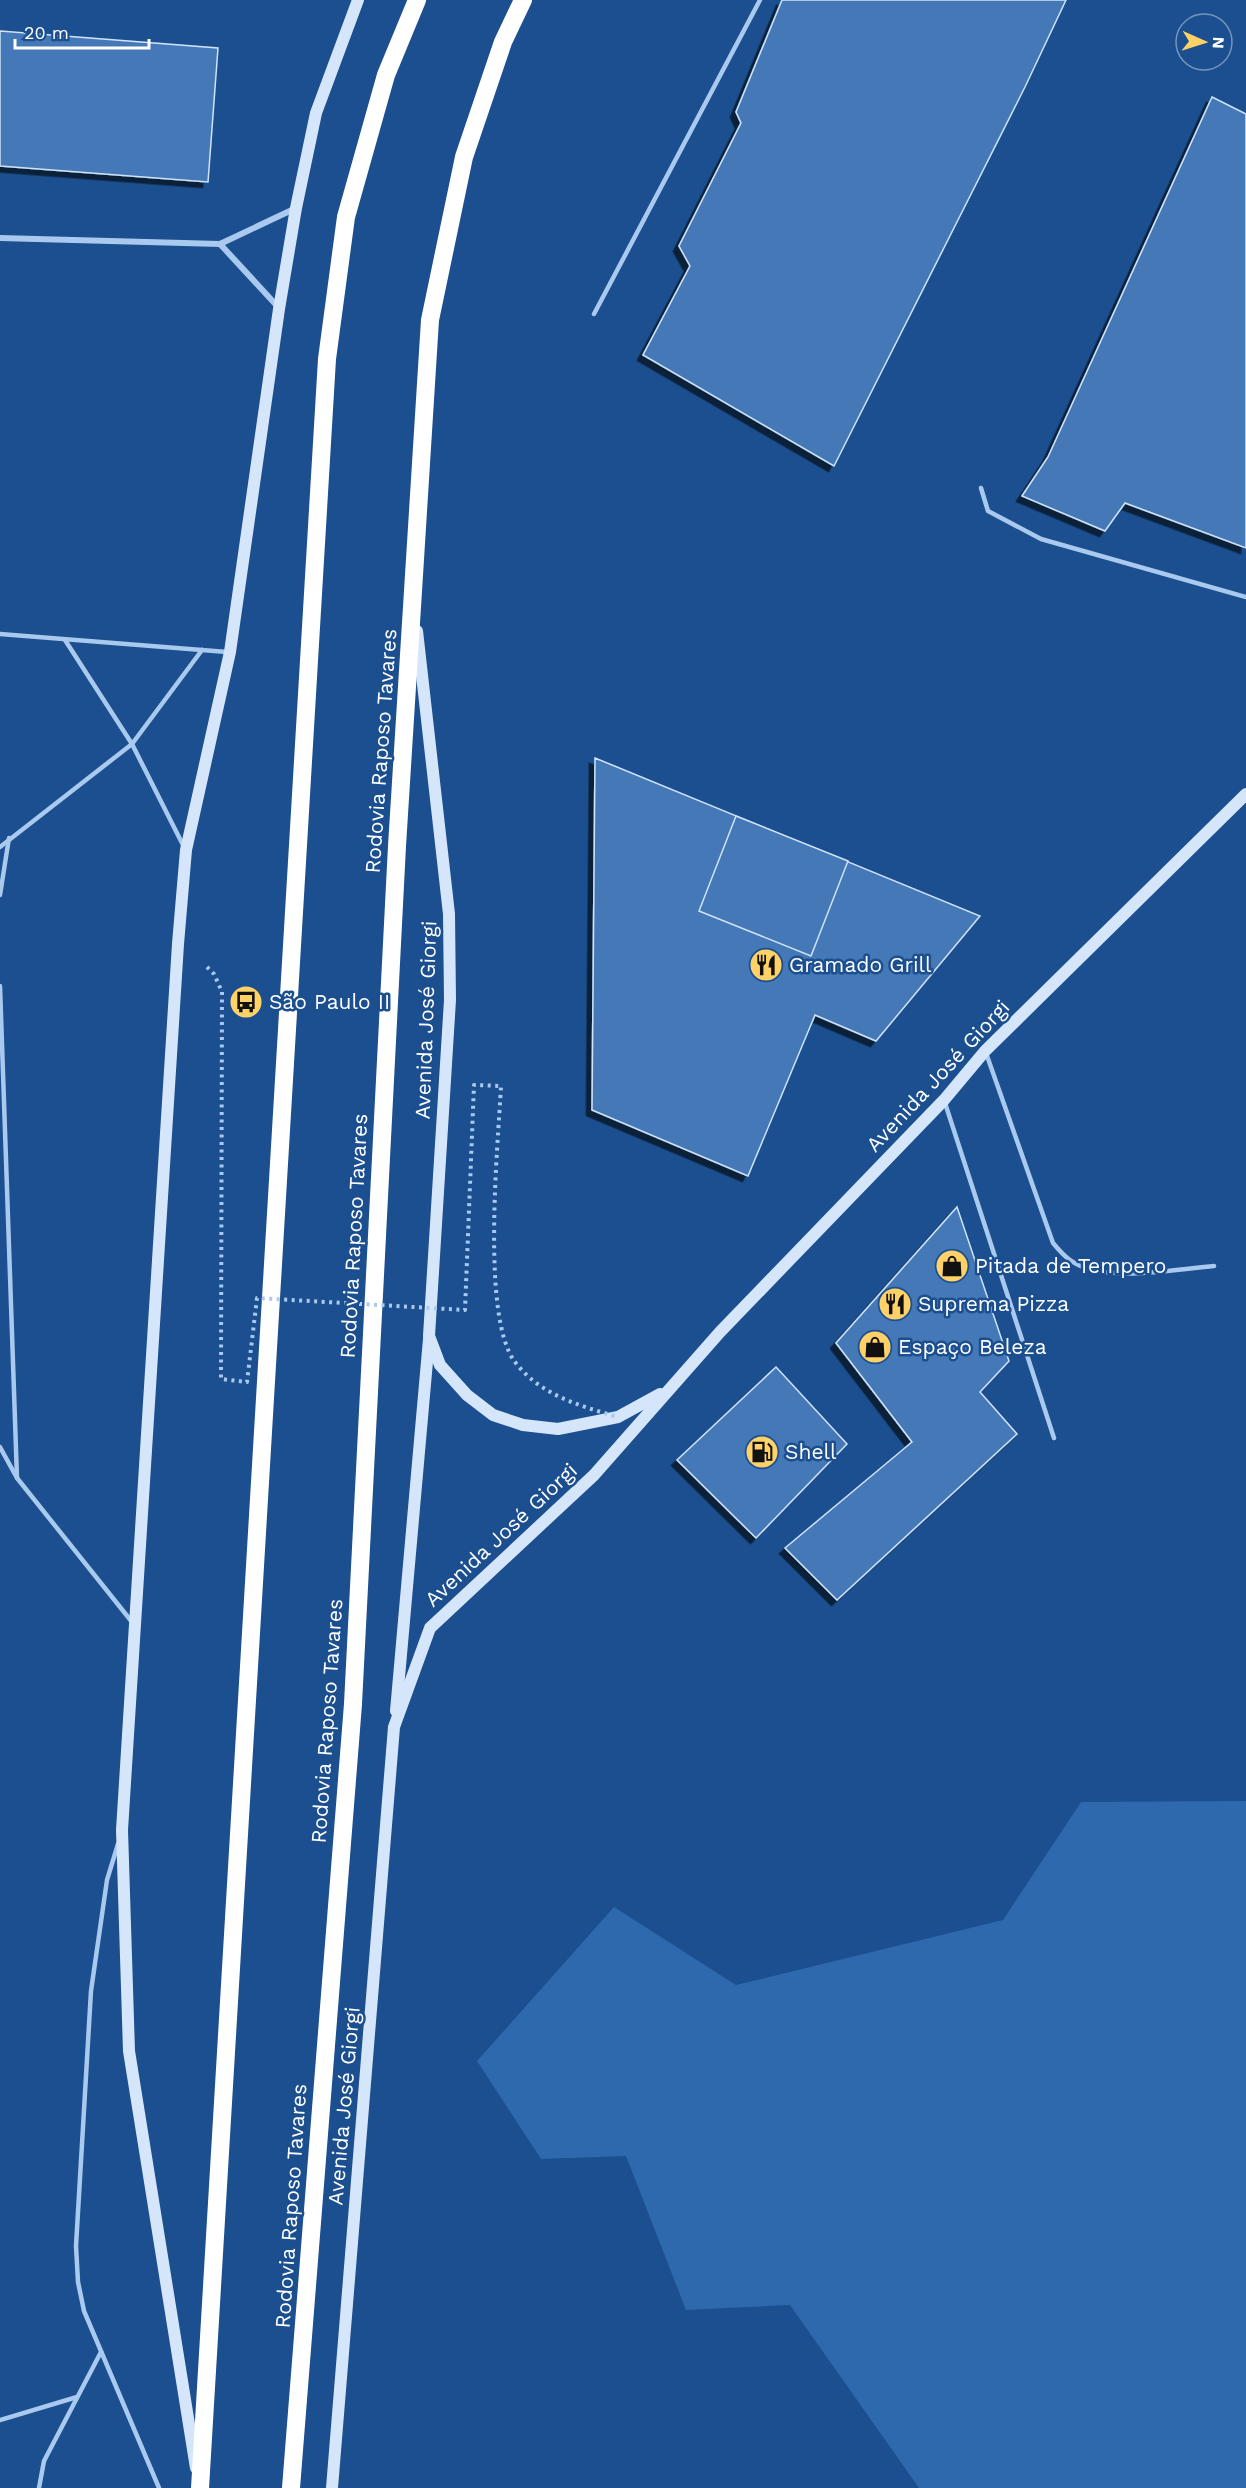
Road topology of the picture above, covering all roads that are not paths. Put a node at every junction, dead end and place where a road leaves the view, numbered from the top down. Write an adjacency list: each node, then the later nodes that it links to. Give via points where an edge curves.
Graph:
1 (358, 0): 5 (street, via 316,113)
2 (417, 0): 40 (highway, via 386,75 346,217 327,359)
3 (523, 0): 12 (highway, Rodovia Raposo Tavares, via 502,42 464,157 430,320)
4 (760, 0): 9 (lane)
5 (296, 208): 7 (street); 8 (street)
6 (0, 238): 7 (street)
7 (220, 244): 8 (street)
8 (279, 309): 16 (street)
9 (594, 314)
10 (981, 488): 11 (lane, via 988,511 1041,539)
11 (1246, 597)
12 (413, 598): 27 (street, Avenida José Giorgi, via 449,914 450,1000); 41 (highway, Rodovia Raposo Tavares, via 353,1704)
13 (0, 634): 14 (lane)
14 (65, 640): 15 (lane); 17 (lane)
15 (202, 650): 16 (lane); 17 (lane)
16 (230, 652): 21 (street)
17 (132, 744): 19 (lane); 21 (lane)
18 (1246, 794): 24 (street, Avenida José Giorgi)
19 (9, 838): 20 (lane); 22 (lane)
20 (0, 847)
21 (186, 850): 32 (street)
22 (0, 895)
23 (0, 986): 31 (lane)
24 (985, 1051): 25 (street, Avenida José Giorgi); 26 (lane, via 1053,1243 1069,1260 1089,1270 1109,1273)
25 (944, 1100): 28 (street, Avenida José Giorgi); 29 (lane)
26 (1214, 1266)
27 (429, 1336): 28 (street, Avenida José Giorgi, via 440,1365 467,1395 493,1415 523,1425 558,1429 618,1417); 33 (street, Avenida José Giorgi)
28 (666, 1391): 33 (street, Avenida José Giorgi, via 594,1475 430,1628)
29 (1054, 1438)
30 (0, 1448): 31 (lane)
31 (17, 1479): 32 (lane)
32 (135, 1626): 34 (street)
33 (394, 1727): 42 (street, Avenida José Giorgi)
34 (122, 1830): 35 (lane, via 107,1880 92,1981 76,2246 84,2311); 40 (street, via 129,2051)
35 (101, 2352): 36 (lane); 39 (lane)
36 (77, 2397): 37 (lane); 38 (lane, via 44,2461)
37 (0, 2420)
38 (39, 2488)
39 (159, 2488)
40 (199, 2488)
41 (291, 2488)
42 (332, 2488)

